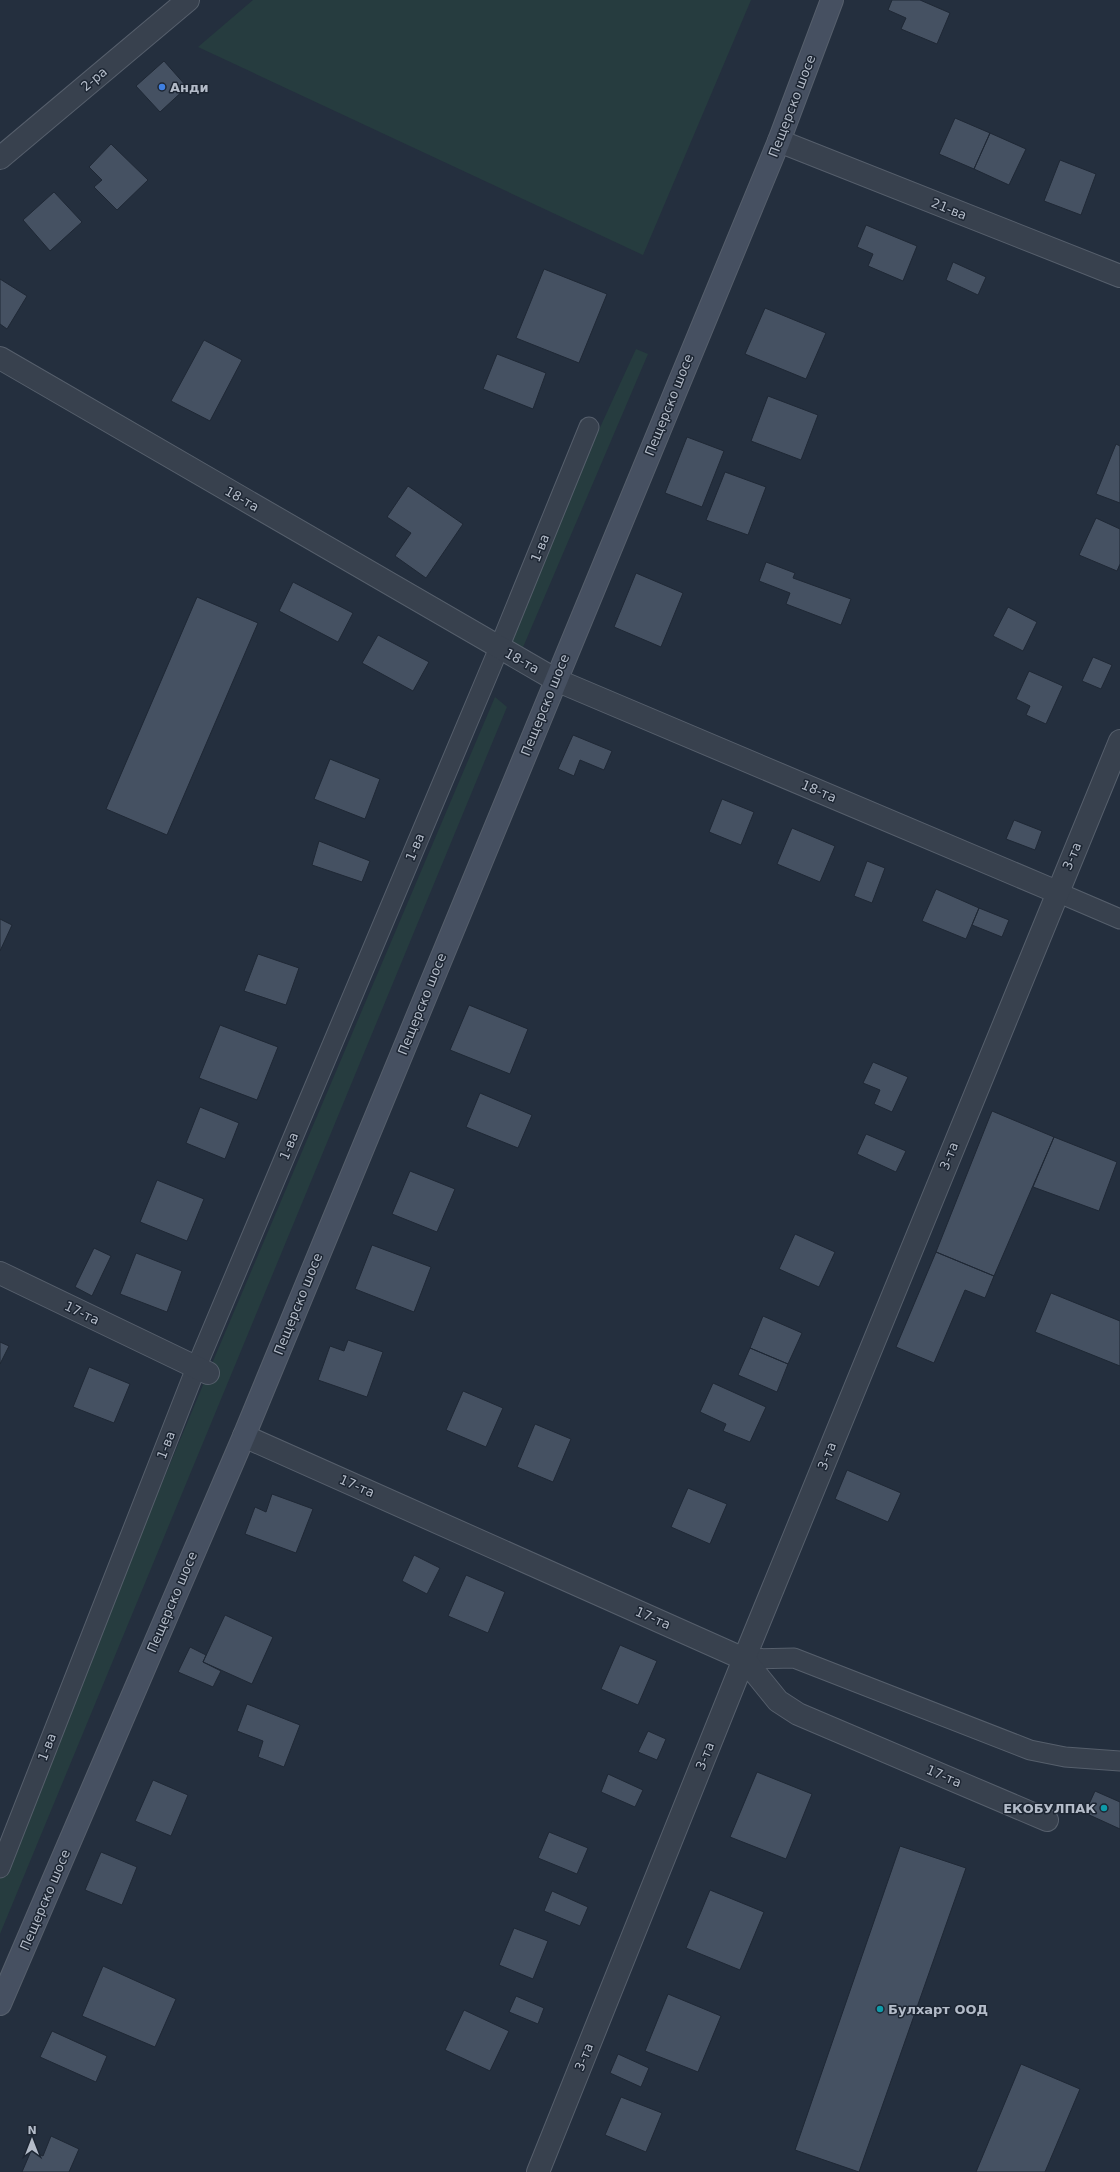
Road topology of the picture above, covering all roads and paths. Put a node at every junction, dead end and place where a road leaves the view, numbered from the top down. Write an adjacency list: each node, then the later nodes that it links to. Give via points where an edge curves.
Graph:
1 (188, 0): 4 (street, 2-ра)
2 (832, 0): 3 (main road, Пещерско шосе)
3 (779, 141): 5 (street, 21-ва); 9 (main road, Пещерско шосе)
4 (0, 158)
5 (1120, 276)
6 (0, 358): 8 (street, 18-та)
7 (589, 428): 8 (lane, 1-ва)
8 (499, 648): 9 (street, 18-та); 14 (lane, 1-ва)
9 (556, 680): 11 (street, 18-та); 15 (main road, Пещерско шосе)
10 (1120, 741): 11 (street, 3-та)
11 (1057, 892): 12 (lane, 18-та); 16 (street, 3-та)
12 (1120, 919)
13 (0, 1273): 14 (street, 17-та)
14 (202, 1371): 19 (lane, 1-ва)
15 (244, 1436): 16 (street, 17-та); 20 (main road, Пещерско шосе)
16 (744, 1659): 17 (lane, via 794,1658 1030,1750 1065,1757); 18 (street, 17-та, via 778,1701 798,1714); 21 (street, 3-та)
17 (1120, 1761)
18 (1047, 1820)
19 (0, 1868)
20 (0, 2004)
21 (538, 2172)

